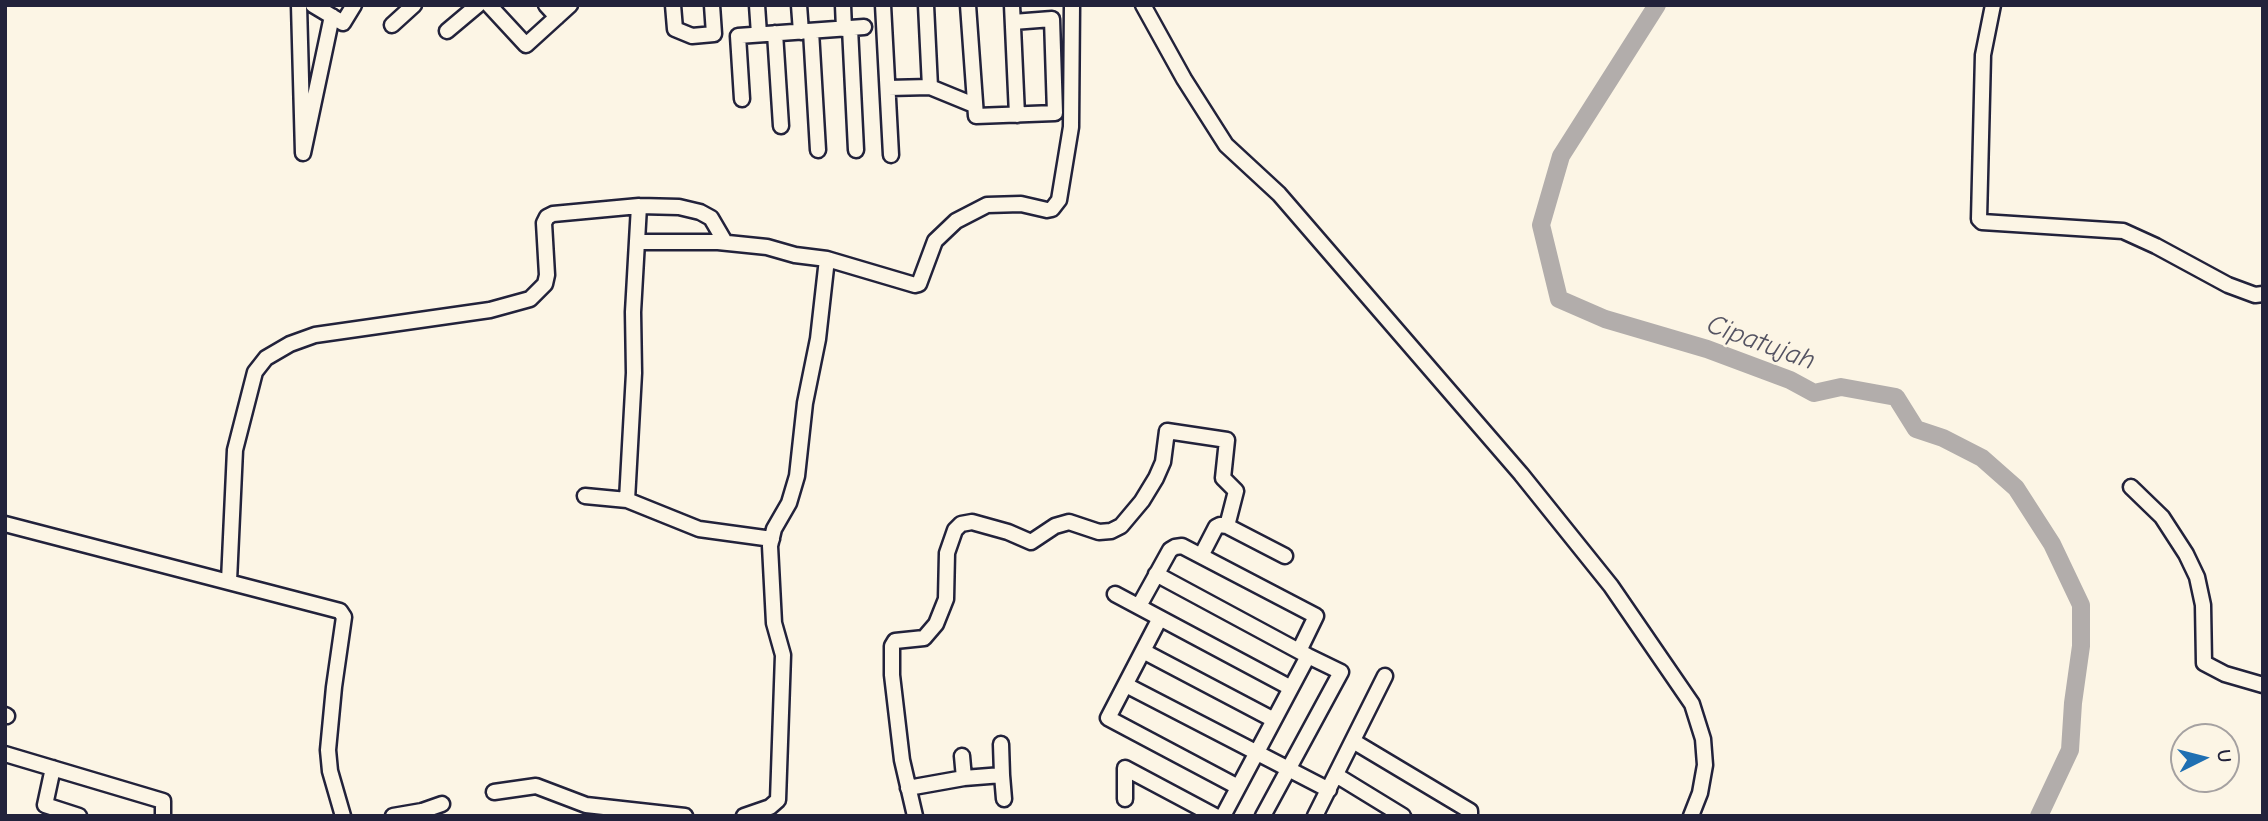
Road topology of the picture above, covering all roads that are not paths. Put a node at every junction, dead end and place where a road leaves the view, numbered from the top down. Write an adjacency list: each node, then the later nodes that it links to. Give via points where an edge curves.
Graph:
1 (299, 5): 31 (street)
2 (313, 5): 21 (street)
3 (354, 5): 21 (street, via 343,23)
4 (414, 5): 24 (street)
5 (478, 5): 26 (street)
6 (489, 5): 22 (street, via 526,46)
7 (546, 5): 22 (street)
8 (570, 5): 22 (street)
9 (673, 5): 10 (street, via 675,29 692,36 714,34)
10 (712, 5)
11 (757, 5): 29 (street)
12 (799, 5): 27 (street)
13 (842, 5): 25 (street)
14 (883, 5): 33 (street)
15 (926, 5): 32 (street)
16 (968, 5): 35 (street)
17 (1012, 5): 23 (street)
18 (1072, 5): 44 (street, via 1071,127 1061,195 1055,206 1047,210 1021,204 987,205 956,221 935,241 922,280 915,285)
19 (1143, 5): 96 (street, via 1226,145 1279,194 1521,474 1611,586 1692,704 1703,739 1704,765)
20 (1993, 5): 45 (street, via 1983,67 1979,219 2123,231 2228,285)
21 (332, 16): 30 (street)
22 (557, 18)
23 (1013, 22): 36 (street); 36 (street, via 1052,19 1055,113)
24 (392, 25)
25 (853, 28): 27 (street); 39 (street)
26 (447, 30)
27 (806, 31): 28 (street); 38 (street)
28 (775, 33): 29 (street); 37 (street)
29 (759, 34): 34 (street, via 738,36)
30 (326, 46): 31 (street); 31 (street, via 303,153)
31 (301, 74)
32 (930, 87): 33 (street); 35 (street)
33 (888, 88): 40 (street)
34 (742, 99)
35 (974, 105): 36 (street, via 976,116)
36 (1017, 115)
37 (781, 126)
38 (818, 150)
39 (856, 150)
40 (891, 155)
41 (639, 206): 42 (street); 43 (street, via 700,212 717,226); 55 (street, via 547,217 545,284 530,299 490,310 316,335 290,344 260,363 235,450)
42 (637, 242): 43 (street); 48 (street)
43 (725, 242): 44 (street)
44 (827, 259): 51 (street, via 797,476)
45 (2263, 294)
46 (2131, 487): 63 (street, via 2162,517 2197,577 2203,605 2204,663)
47 (585, 496): 48 (street)
48 (627, 500): 51 (street, via 699,529)
49 (5, 524): 55 (street)
50 (1227, 526): 52 (street, via 1216,527); 53 (street); 77 (street, via 1236,491 1223,478 1227,440 1167,431 1156,478 1121,526 1111,531 1069,522 1031,542 972,522 961,524 947,553 946,599 936,624 924,638 895,641 892,646)
51 (772, 539): 88 (street, via 774,622 783,655 778,800)
52 (1201, 556): 54 (street, via 1175,547); 60 (street, via 1316,616)
53 (1285, 556)
54 (1156, 574): 57 (street); 60 (street)
55 (229, 581): 85 (street, via 335,608 344,617 328,750)
56 (1115, 594): 57 (street)
57 (1139, 606): 58 (street)
58 (1160, 618): 59 (street); 64 (street)
59 (1143, 651): 62 (street); 65 (street)
60 (1304, 653): 64 (street); 72 (street, via 1340,672)
61 (1385, 676): 66 (street)
62 (1126, 685): 69 (street); 76 (street, via 1108,718)
63 (2263, 685)
64 (1291, 688): 65 (street)
65 (1274, 720): 69 (street)
66 (1353, 741): 74 (street); 95 (street, via 1470,811)
67 (1001, 744): 73 (street)
68 (5, 754): 71 (street)
69 (1257, 754): 72 (street); 76 (street)
70 (962, 756): 75 (street)
71 (52, 768): 83 (street, via 46,805); 84 (street, via 160,799)
72 (1288, 770): 78 (street); 92 (street)
73 (1002, 775): 75 (street); 80 (street)
74 (1336, 775): 78 (street); 94 (street)
75 (964, 778): 77 (street)
76 (1238, 787): 91 (street)
77 (908, 789): 89 (street)
78 (1329, 790): 93 (street)
79 (494, 792): 87 (street, via 536,786 586,805)
80 (1004, 799)
81 (1125, 799): 90 (street, via 1125,768)
82 (442, 804): 86 (street)
83 (79, 816)
84 (163, 816)
85 (343, 816)
86 (393, 816)
87 (685, 816)
88 (744, 816)
89 (915, 816)
90 (1215, 816)
91 (1223, 816)
92 (1263, 816)
93 (1315, 816)
94 (1403, 816)
95 (1470, 816)
96 (1691, 816)

